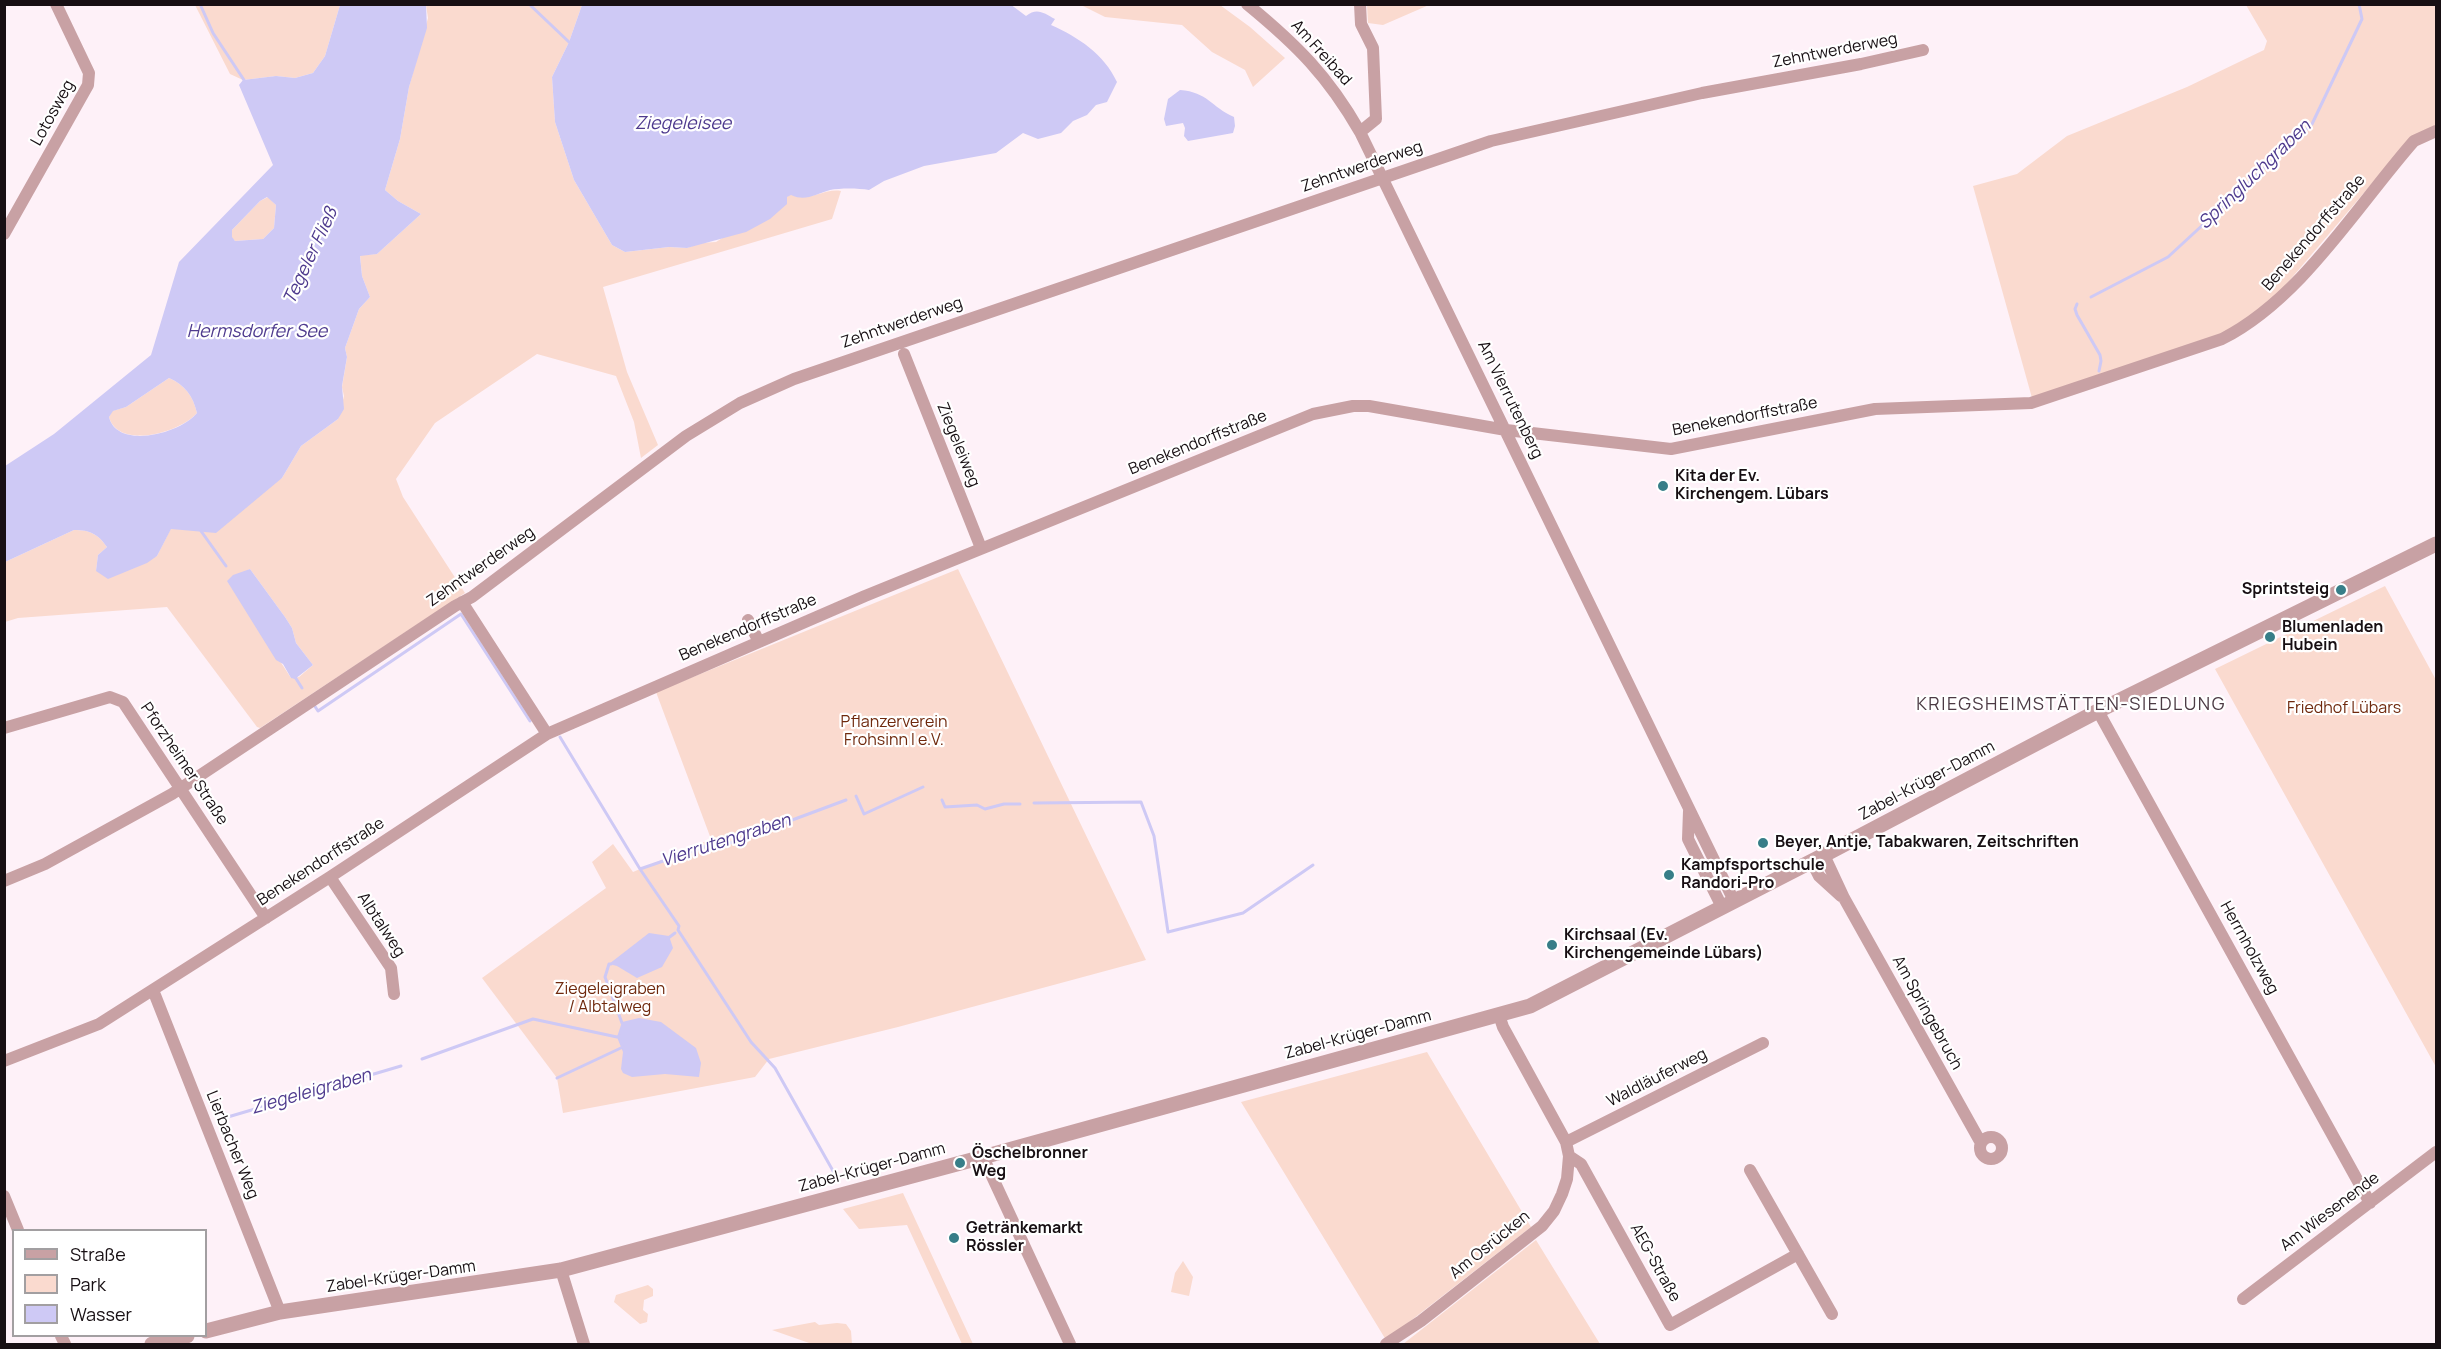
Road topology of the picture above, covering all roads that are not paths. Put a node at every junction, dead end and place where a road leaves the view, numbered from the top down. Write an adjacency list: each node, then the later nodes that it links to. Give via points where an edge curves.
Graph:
1 (56, 4): 8 (street, Lotosweg, via 89,73 88,86)
2 (1247, 4): 6 (street, Am Freibad, via 1317,69 1335,90)
3 (1360, 4): 6 (street, via 1361,24 1373,48 1376,119)
4 (1923, 50): 7 (street, Zehntwerderweg, via 1702,93 1491,141)
5 (2436, 131): 10 (street, Benekendorffstraße, via 2414,141 2309,268 2248,325 2222,339 2031,403 1875,409 1671,449)
6 (1360, 132): 7 (street, Am Vierrutenberg)
7 (1381, 177): 10 (street, Am Vierrutenberg); 13 (street, Zehntwerderweg, via 772,388 686,436)
8 (4, 234)
9 (904, 354): 12 (street, Ziegeleiweg)
10 (1506, 430): 12 (street, Benekendorffstraße, via 1369,406 1313,414); 23 (street, Am Vierrutenberg, via 1689,808 1688,839)
11 (2436, 544): 16 (street, Zabel-Krüger-Damm)
12 (981, 548): 15 (street, Benekendorffstraße)
13 (462, 602): 18 (street); 19 (street, Zehntwerderweg)
14 (748, 620): 15 (street)
15 (759, 642): 18 (street, Benekendorffstraße)
16 (2098, 711): 20 (street, Zabel-Krüger-Damm); 37 (street, Herrnholzweg)
17 (4, 728): 19 (street, Pforzheimer Straße, via 117,698)
18 (547, 734): 21 (street, Benekendorffstraße)
19 (181, 788): 22 (street, Zehntwerderweg, via 45,864); 24 (street, Pforzheimer Straße)
20 (1818, 858): 23 (street, Zabel-Krüger-Damm); 31 (street, Am Springebruch, via 1820,876 1844,898)
21 (330, 877): 24 (street, Benekendorffstraße); 26 (street, Albtalweg, via 390,968)
22 (4, 881)
23 (1728, 904): 27 (street, Zabel-Krüger-Damm, via 1530,1006)
24 (266, 918): 25 (street, Benekendorffstraße)
25 (153, 990): 29 (street, Benekendorffstraße, via 99,1024); 42 (street, Lierbacher Weg)
26 (394, 994)
27 (1499, 1015): 30 (street, Am Osrücken); 34 (street, Zabel-Krüger-Damm)
28 (1763, 1043): 30 (street, Waldläuferweg)
29 (4, 1061)
30 (1566, 1142): 33 (street, Am Osrücken)
31 (1981, 1143)
32 (2436, 1152): 37 (street, Am Wiesenende)
33 (1569, 1156): 39 (street, AEG-Straße, via 1581,1164 1670,1325); 49 (street, Am Osrücken, via 1562,1194 1542,1226)
34 (983, 1157): 40 (street, Zabel-Krüger-Damm); 48 (street)
35 (1750, 1170): 39 (street)
36 (4, 1196): 38 (street)
37 (2370, 1203): 41 (street, Am Wiesenende)
38 (18, 1229)
39 (1798, 1254): 43 (street)
40 (561, 1270): 42 (street, Zabel-Krüger-Damm); 47 (street)
41 (2242, 1299)
42 (280, 1312): 44 (street, Zabel-Krüger-Damm)
43 (1833, 1314)
44 (207, 1331)
45 (179, 1337): 46 (street)
46 (152, 1344)
47 (584, 1344)
48 (1070, 1344)
49 (1386, 1344)

